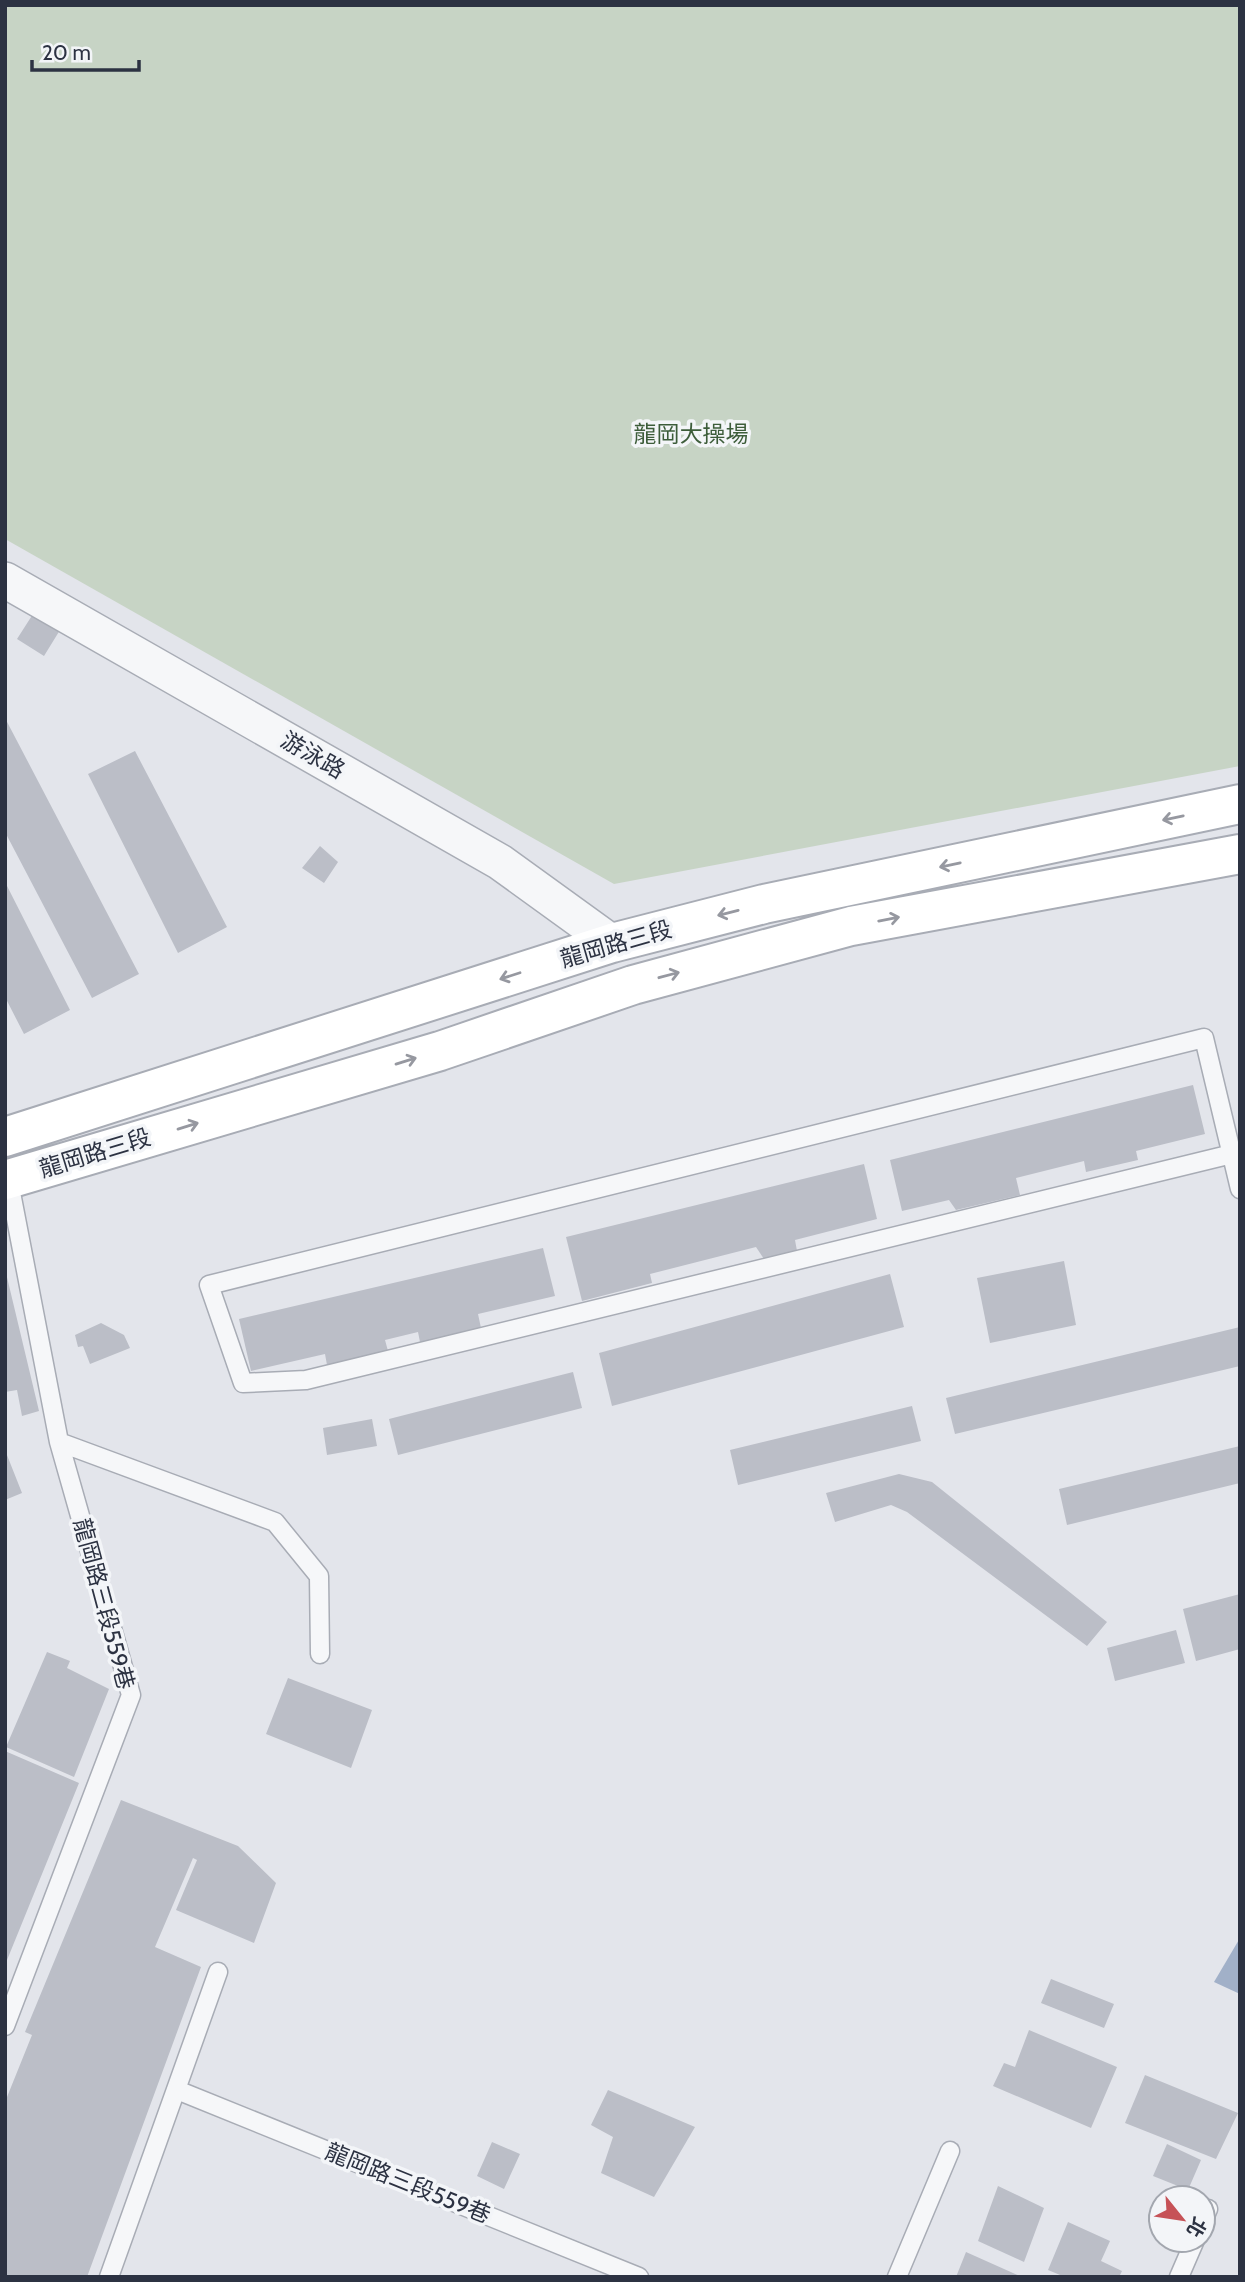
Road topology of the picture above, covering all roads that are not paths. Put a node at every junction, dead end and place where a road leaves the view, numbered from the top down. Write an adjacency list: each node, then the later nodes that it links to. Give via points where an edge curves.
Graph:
1 (5, 580): 4 (street, 游泳路, via 500,862)
2 (1240, 804): 4 (main road, 龍岡路三段, one-way to 4, via 764,904)
3 (1240, 854): 5 (main road, 龍岡路三段, one-way to 3, via 851,926)
4 (612, 943): 5 (lane); 6 (main road, 龍岡路三段, one-way to 6)
5 (633, 985): 8 (main road, 龍岡路三段, one-way to 5, via 440,1051)
6 (5, 1137)
7 (1232, 1154): 7 (lane, via 1204,1038 208,1285 243,1383 306,1380); 9 (lane)
8 (6, 1175): 10 (lane, 龍岡路三段559巷)
9 (1240, 1189)
10 (59, 1442): 11 (lane, via 275,1522 318,1576); 13 (lane, 龍岡路三段559巷, via 131,1695)
11 (320, 1654)
12 (218, 1972): 14 (lane)
13 (5, 2026)
14 (177, 2090): 17 (lane); 18 (lane, 龍岡路三段559巷)
15 (950, 2151): 19 (lane)
16 (1189, 2254): 20 (lane)
17 (110, 2277)
18 (639, 2277)
19 (897, 2277)
20 (1179, 2277)

